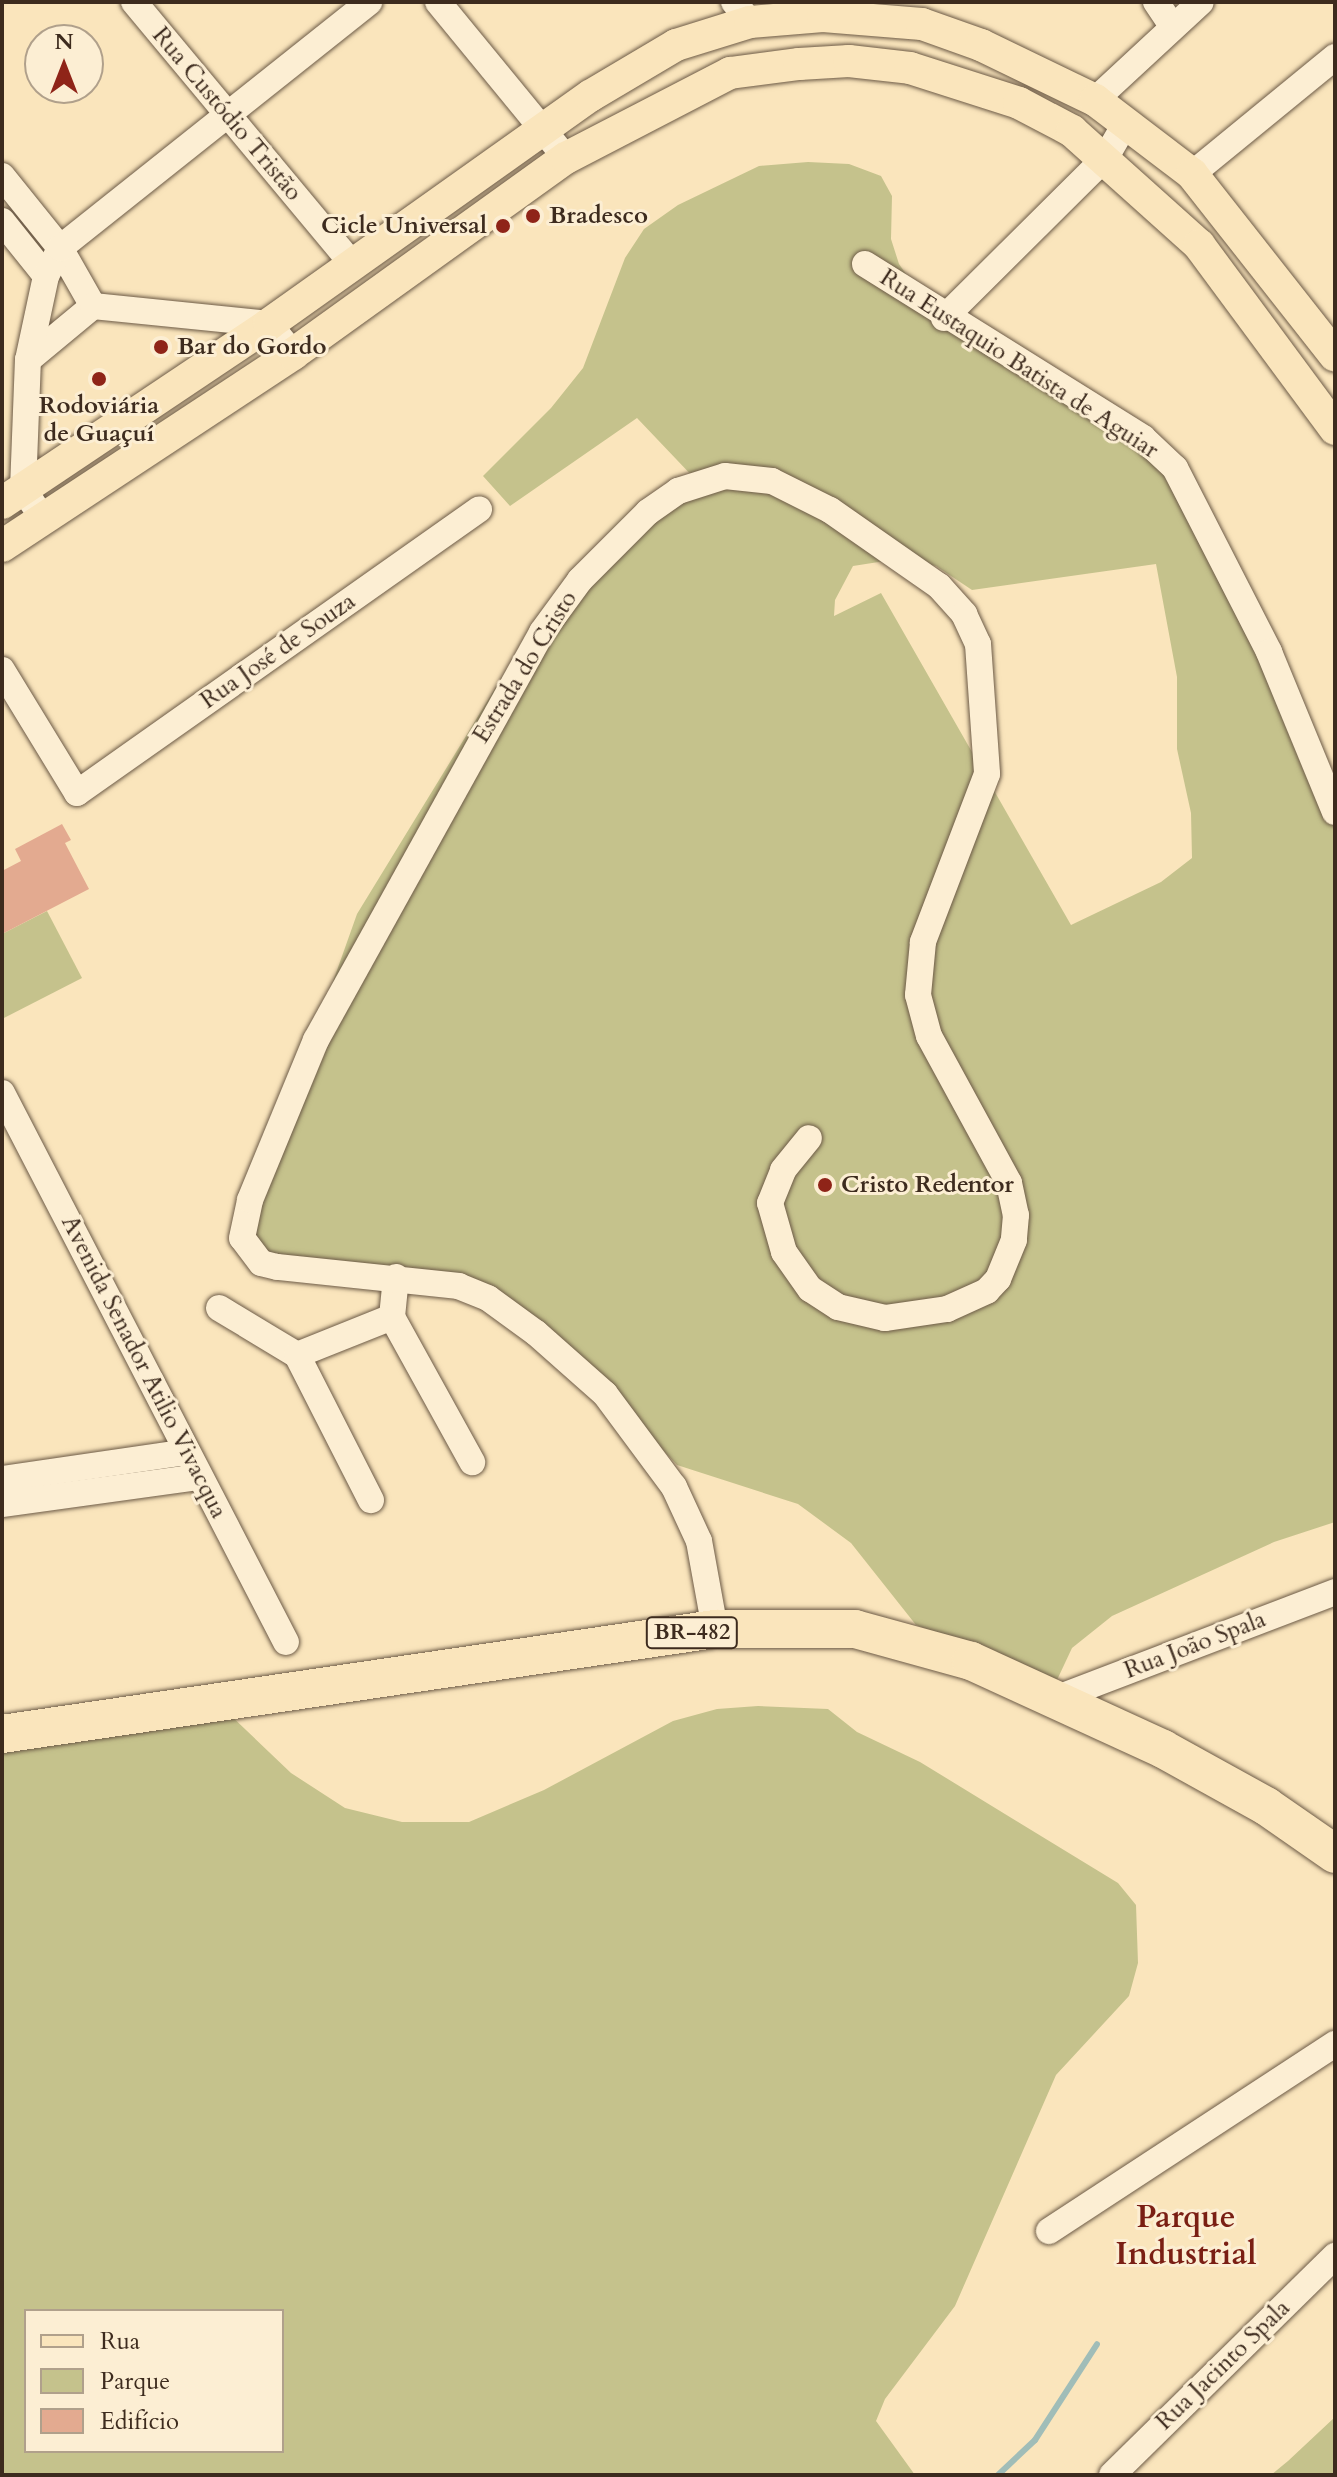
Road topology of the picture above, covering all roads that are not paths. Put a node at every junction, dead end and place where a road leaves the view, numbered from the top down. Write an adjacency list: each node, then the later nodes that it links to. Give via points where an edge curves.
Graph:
1 (134, 2): 11 (street, Rua Custódio Tristão)
2 (369, 2): 11 (street)
3 (438, 2): 13 (street)
4 (1156, 2): 7 (street)
5 (1201, 2): 7 (street)
6 (747, 9): 9 (main road); 10 (main road, via 922,24 981,45); 13 (main road, via 676,45)
7 (1173, 27): 10 (street)
8 (1335, 57): 16 (street)
9 (730, 73): 14 (main road, via 849,61 910,68 1019,103); 15 (main road)
10 (1095, 100): 12 (main road)
11 (226, 112): 20 (street); 21 (street, Rua Custódio Tristão)
12 (1126, 123): 14 (street); 16 (main road)
13 (542, 129): 15 (street); 21 (main road)
14 (1106, 157): 18 (main road); 25 (street)
15 (566, 158): 28 (main road)
16 (1188, 170): 18 (main road, via 1153,172); 27 (main road)
17 (2, 176): 20 (street)
18 (1148, 194): 30 (main road, via 1217,265)
19 (2, 221): 23 (street)
20 (60, 248): 23 (street); 24 (street)
21 (352, 264): 26 (main road)
22 (865, 264): 25 (street, Rua Eustaquio Batista de Aguiar)
23 (46, 276): 29 (street)
24 (93, 306): 26 (street); 29 (street)
25 (944, 318): 37 (street, Rua Eustaquio Batista de Aguiar, via 1143,438 1175,468 1269,652)
26 (269, 324): 28 (street); 32 (main road)
27 (1330, 349): 30 (main road)
28 (293, 354): 34 (main road)
29 (28, 360): 32 (street)
30 (1291, 368): 31 (main road)
31 (1335, 429)
32 (12, 496): 34 (street)
33 (479, 509): 36 (street, Rua José de Souza, via 77,793)
34 (44, 520): 35 (main road)
35 (2, 546)
36 (2, 670)
37 (1335, 812)
38 (6, 1109): 44 (street, Avenida Senador Atilio Vivacqua)
39 (809, 1138): 40 (street, Estrada do Cristo, via 783,1170 770,1203 784,1252 810,1289 838,1307 885,1318 947,1309 987,1291 998,1279 1014,1240 1016,1215 1009,1183 929,1036 918,995 923,942 987,774 978,644 964,614 939,586 830,510 772,481 725,476 678,491 648,512 580,580 542,632 316,1040 250,1200 242,1238 261,1263)
40 (396, 1277): 42 (street); 51 (street, Estrada do Cristo, via 459,1286 488,1298 605,1394 639,1434 691,1520 705,1562)
41 (219, 1308): 43 (street)
42 (392, 1317): 43 (street); 45 (street)
43 (297, 1355): 48 (street)
44 (187, 1452): 46 (street, Avenida Senador Atilio Vivacqua); 47 (street)
45 (472, 1462)
46 (199, 1477): 49 (street); 52 (street, Avenida Senador Atilio Vivacqua)
47 (2, 1479)
48 (371, 1500)
49 (2, 1504)
50 (1335, 1592): 53 (street, Rua João Spala)
51 (715, 1629): 53 (highway, BR-482, via 855,1629 971,1661); 54 (highway, BR-482)
52 (286, 1642)
53 (1055, 1699): 55 (highway, BR-482, via 1163,1749 1266,1806)
54 (2, 1734)
55 (1335, 1854)
56 (1335, 2044): 57 (street)
57 (1049, 2231)
58 (1335, 2256): 59 (street, Rua Jacinto Spala)
59 (1112, 2475)

